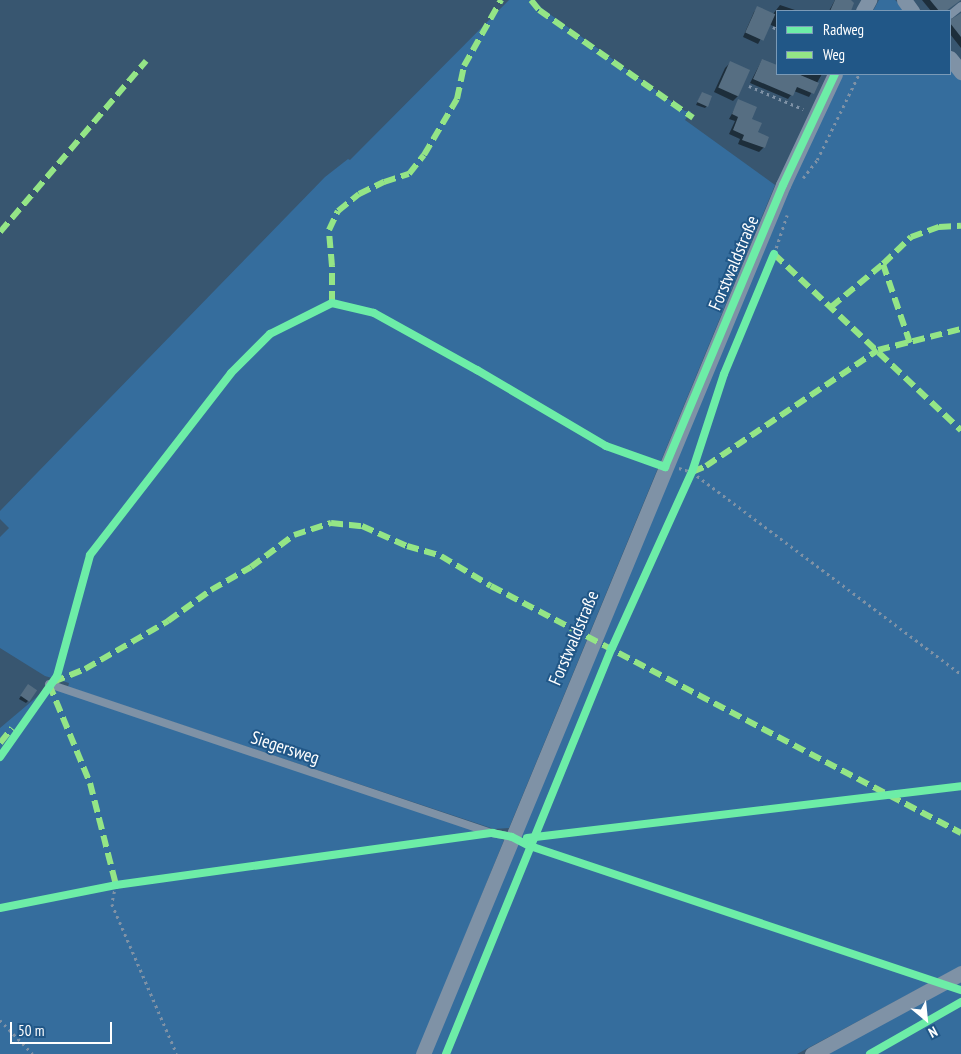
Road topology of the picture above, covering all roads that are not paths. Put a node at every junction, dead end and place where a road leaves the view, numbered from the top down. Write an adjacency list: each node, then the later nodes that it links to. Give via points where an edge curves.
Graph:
1 (961, 6): 2 (lane)
2 (951, 14)
3 (951, 59): 4 (street)
4 (961, 72)
5 (835, 75): 7 (street, Forstwaldstraße, via 783,185)
6 (50, 684): 7 (lane, Siegersweg)
7 (512, 837): 9 (street, Forstwaldstraße)
8 (961, 973): 10 (street)
9 (423, 1054)
10 (812, 1054)

